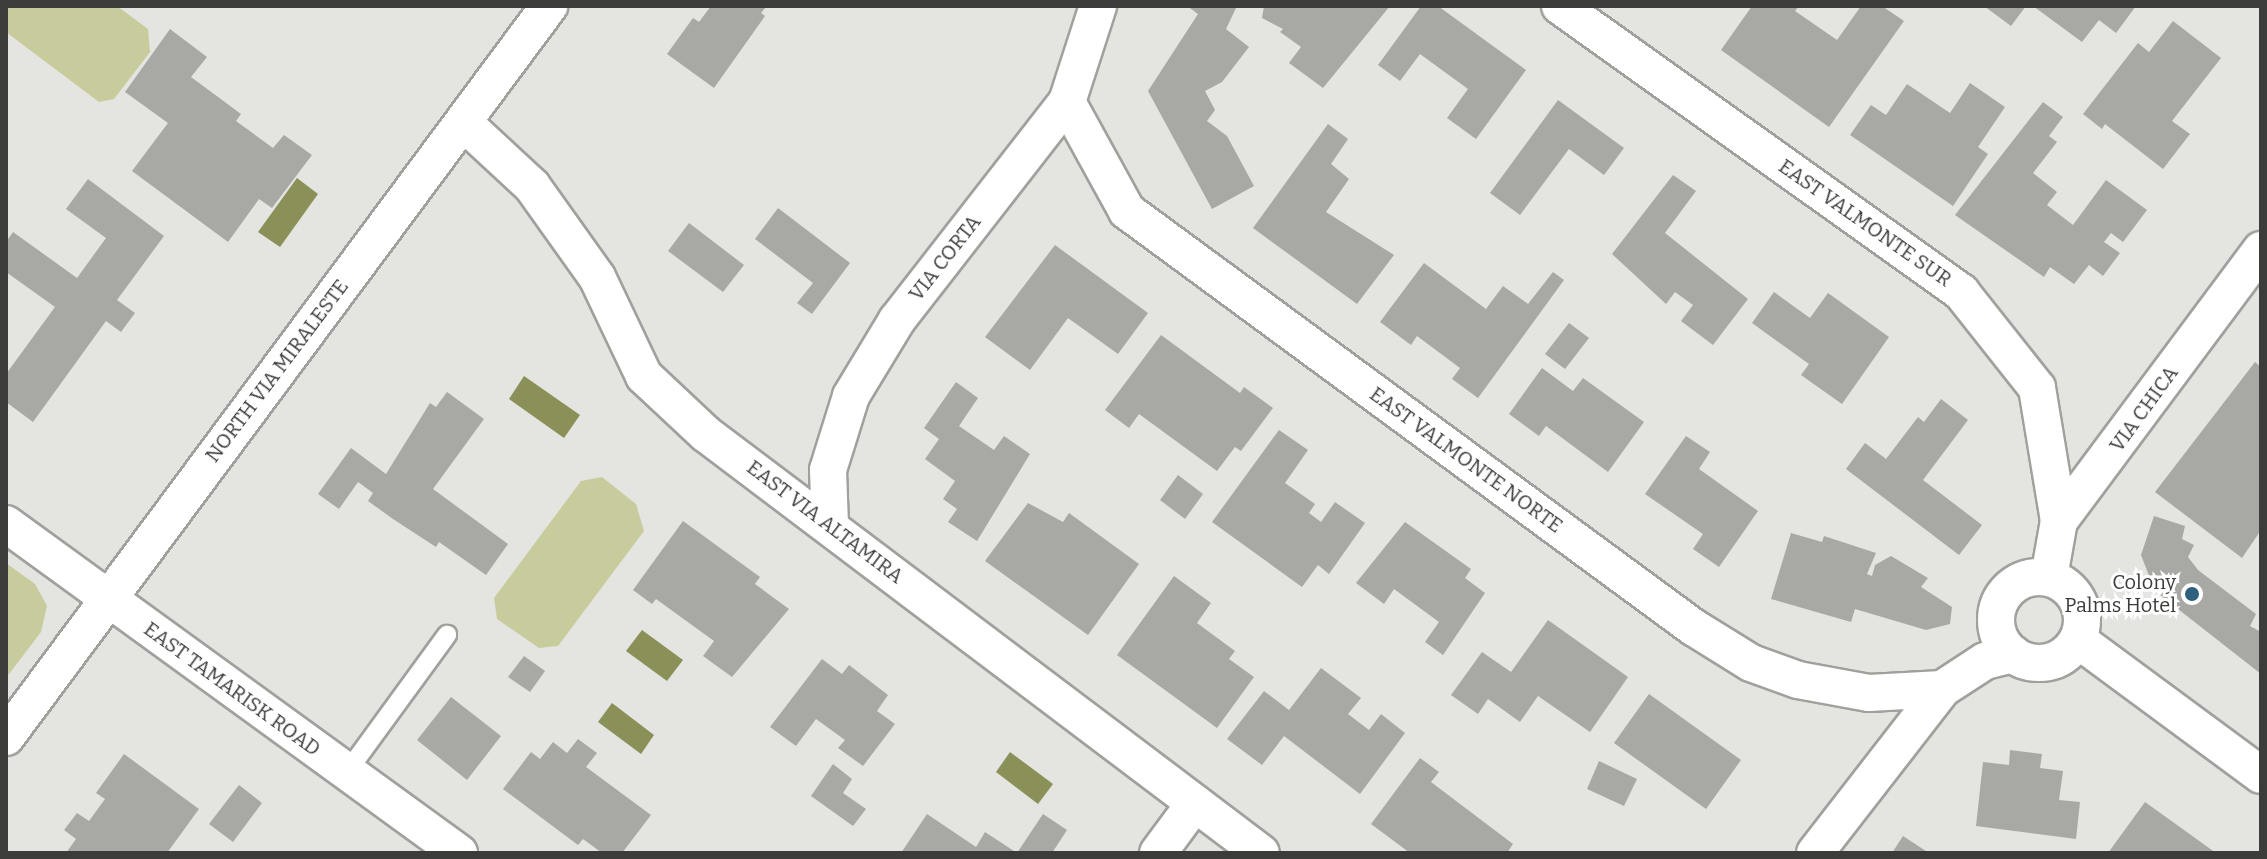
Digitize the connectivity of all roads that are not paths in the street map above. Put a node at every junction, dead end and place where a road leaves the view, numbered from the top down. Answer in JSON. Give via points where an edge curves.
{"nodes":[{"id":1,"x":549,"y":6,"type":"edge"},
{"id":2,"x":1098,"y":6,"type":"edge"},
{"id":3,"x":1560,"y":6,"type":"edge"},
{"id":4,"x":1067,"y":102,"type":"junction"},
{"id":5,"x":464,"y":123,"type":"junction"},
{"id":6,"x":2261,"y":250,"type":"edge"},
{"id":7,"x":2059,"y":521,"type":"junction"},
{"id":8,"x":6,"y":524,"type":"edge"},
{"id":9,"x":830,"y":525,"type":"junction"},
{"id":10,"x":2049,"y":577,"type":"junction"},
{"id":11,"x":105,"y":598,"type":"junction"},
{"id":12,"x":447,"y":635,"type":"dead end"},
{"id":13,"x":2078,"y":640,"type":"junction"},
{"id":14,"x":2013,"y":654,"type":"junction"},
{"id":15,"x":1942,"y":689,"type":"junction"},
{"id":16,"x":6,"y":737,"type":"edge"},
{"id":17,"x":347,"y":772,"type":"junction"},
{"id":18,"x":2261,"y":775,"type":"edge"},
{"id":19,"x":1195,"y":803,"type":"junction"},
{"id":20,"x":459,"y":853,"type":"edge"},
{"id":21,"x":1158,"y":853,"type":"edge"},
{"id":22,"x":1261,"y":853,"type":"edge"},
{"id":23,"x":1815,"y":853,"type":"edge"}],
"edges":[{"from":1,"to":5,"type":"street","name":"NORTH VIA MIRALESTE"},
{"from":2,"to":4,"type":"street","name":"VIA CORTA"},
{"from":3,"to":7,"type":"street","name":"EAST VALMONTE SUR","via":[[1961,292],[2037,388]]},
{"from":4,"to":9,"type":"street","name":"VIA CORTA","via":[[897,320],[851,396],[828,470]]},
{"from":4,"to":15,"type":"street","name":"EAST VALMONTE NORTE","via":[[1127,211],[1693,627],[1751,663],[1839,688],[1869,693]]},
{"from":5,"to":9,"type":"street","name":"EAST VIA ALTAMIRA","via":[[532,186],[597,277],[644,376],[706,434]]},
{"from":5,"to":11,"type":"street","name":"NORTH VIA MIRALESTE"},
{"from":6,"to":7,"type":"street","name":"VIA CHICA"},
{"from":7,"to":10,"type":"street","name":"VIA CHICA"},
{"from":8,"to":11,"type":"street","name":"EAST TAMARISK ROAD"},
{"from":9,"to":19,"type":"street","name":"EAST VIA ALTAMIRA"},
{"from":10,"to":13,"type":"street","via":[[2063,583],[2081,606]]},
{"from":10,"to":14,"type":"street","via":[[2020,580],[2000,601],[1997,630]]},
{"from":11,"to":16,"type":"street","name":"NORTH VIA MIRALESTE"},
{"from":11,"to":17,"type":"street","name":"EAST TAMARISK ROAD"},
{"from":12,"to":17,"type":"lane"},
{"from":13,"to":14,"type":"street","via":[[2053,662],[2025,661]]},
{"from":13,"to":18,"type":"street"},
{"from":14,"to":15,"type":"street","via":[[1985,661]]},
{"from":15,"to":23,"type":"street"},
{"from":17,"to":20,"type":"street","name":"EAST TAMARISK ROAD"},
{"from":19,"to":21,"type":"street"},
{"from":19,"to":22,"type":"street","name":"EAST VIA ALTAMIRA"}]}
